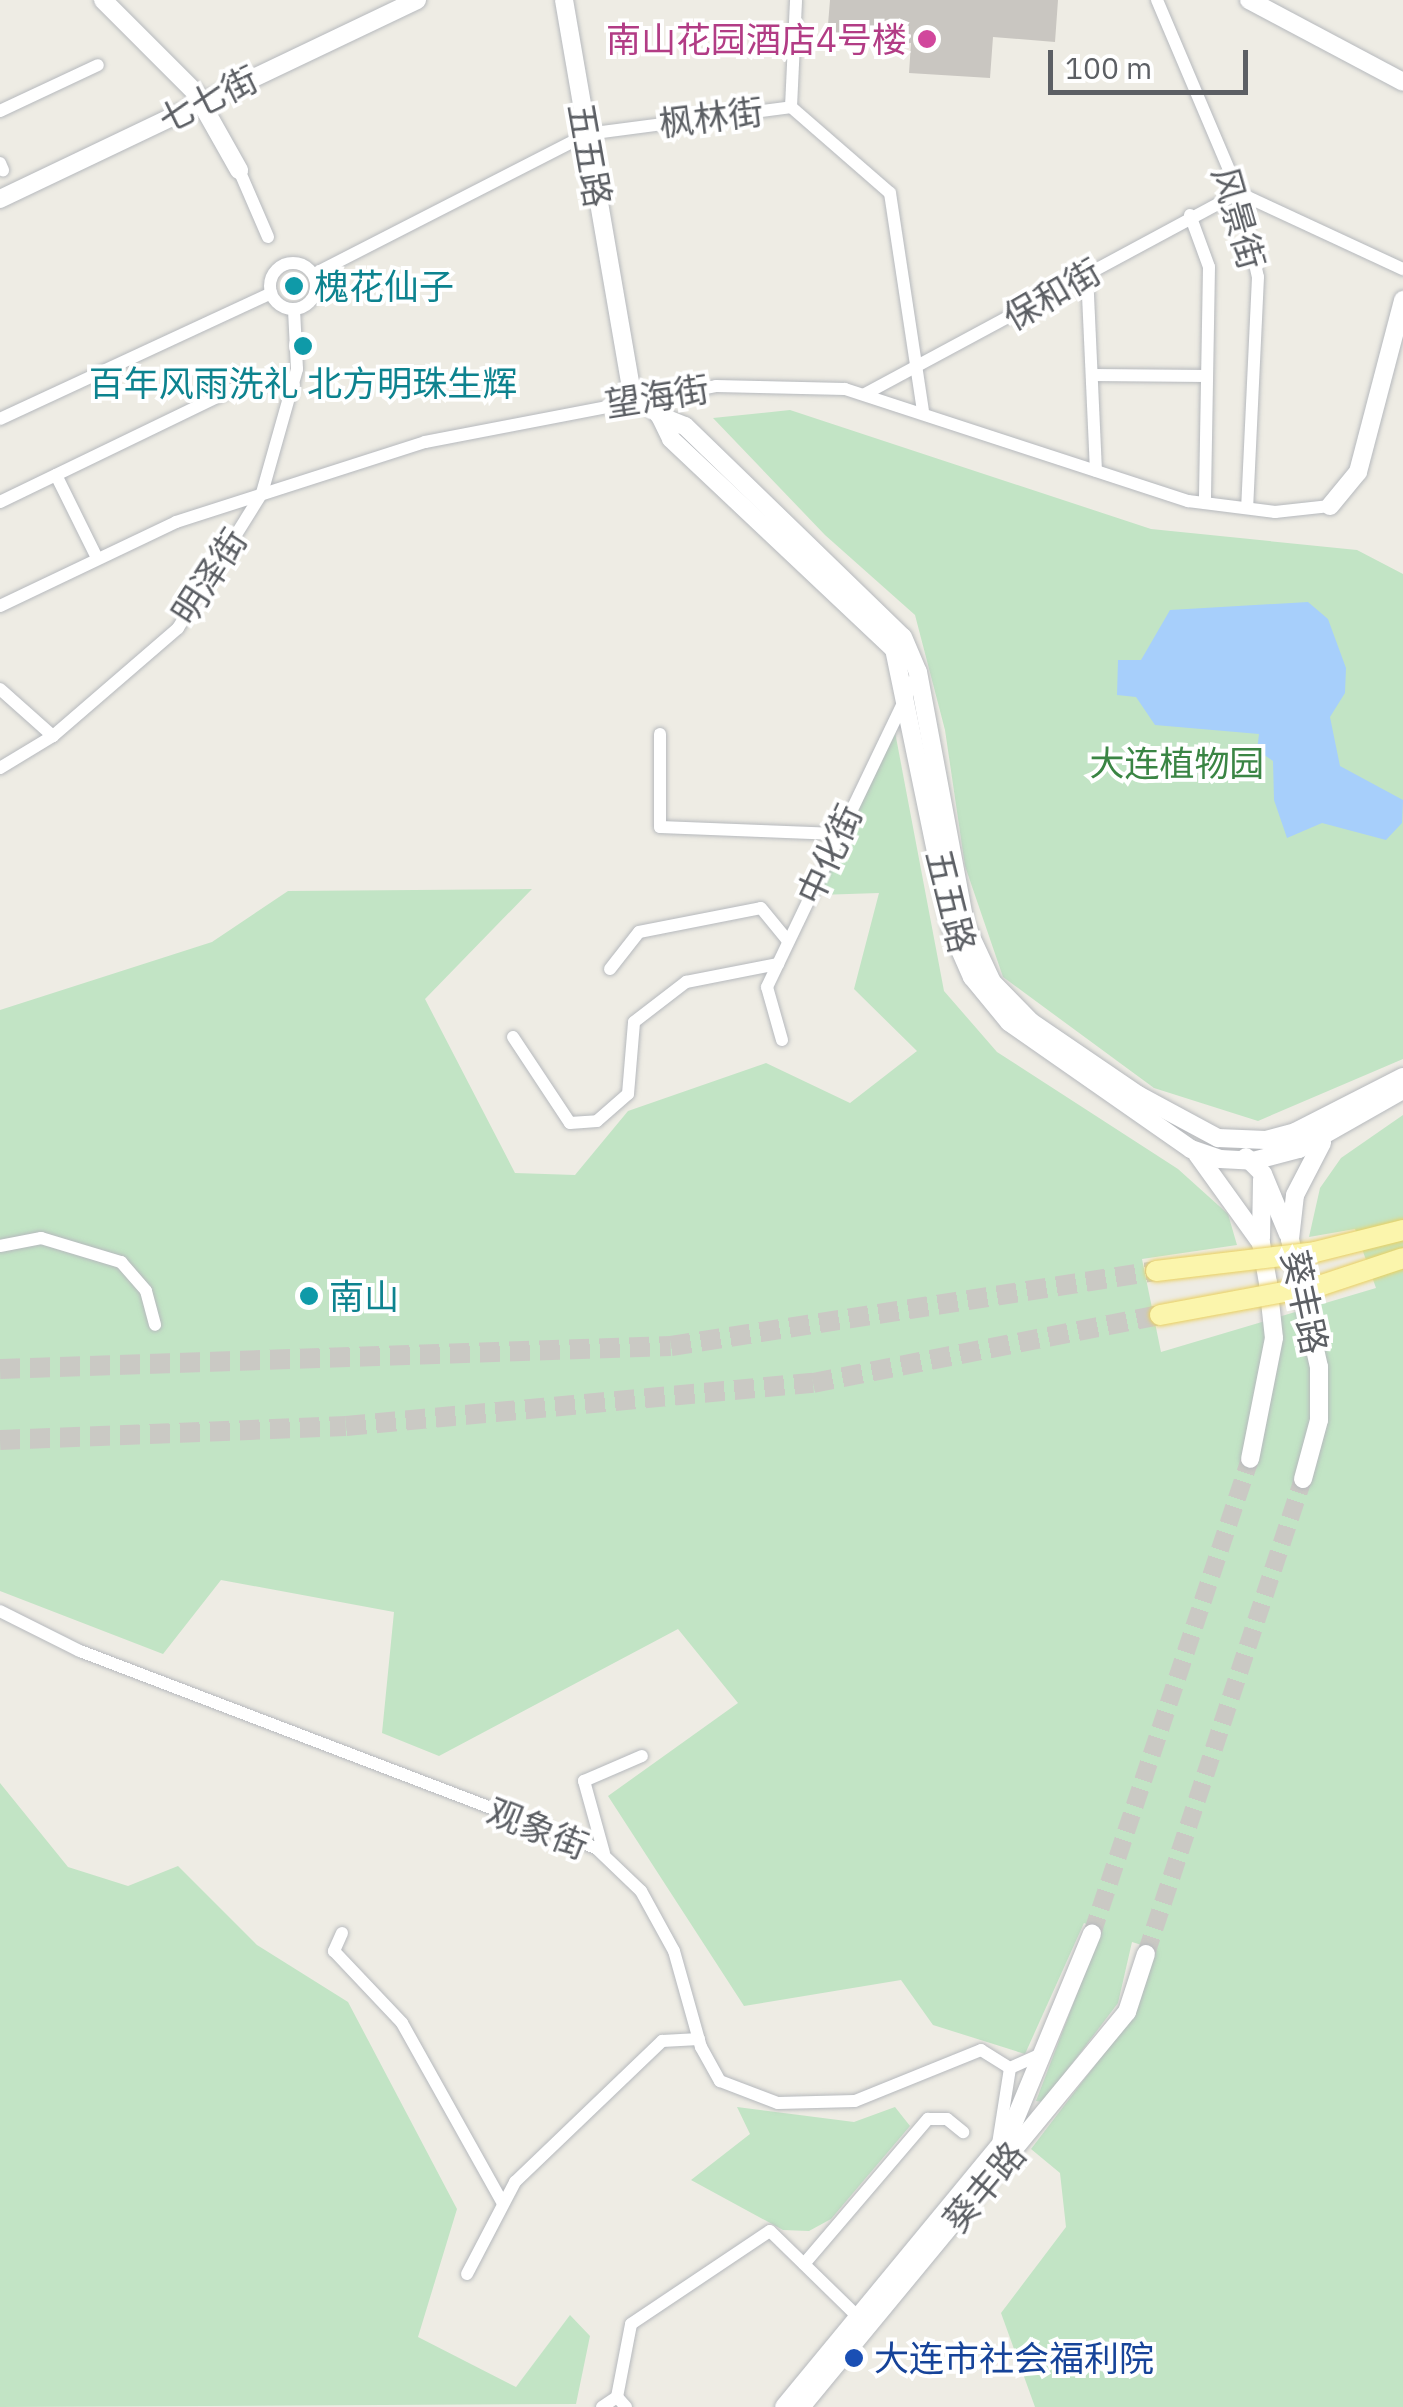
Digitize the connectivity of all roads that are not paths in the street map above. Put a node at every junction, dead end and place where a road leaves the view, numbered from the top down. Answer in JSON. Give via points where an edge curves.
{"nodes":[{"id":1,"x":102,"y":0,"type":"edge"},
{"id":2,"x":416,"y":0,"type":"edge"},
{"id":3,"x":564,"y":0,"type":"edge"},
{"id":4,"x":796,"y":0,"type":"edge"},
{"id":5,"x":1157,"y":0,"type":"edge"},
{"id":6,"x":1249,"y":0,"type":"edge"},
{"id":7,"x":98,"y":65,"type":"dead end"},
{"id":8,"x":1403,"y":82,"type":"edge"},
{"id":9,"x":200,"y":102,"type":"junction"},
{"id":10,"x":791,"y":107,"type":"junction"},
{"id":11,"x":0,"y":112,"type":"edge"},
{"id":12,"x":587,"y":134,"type":"junction"},
{"id":13,"x":239,"y":170,"type":"joint"},
{"id":14,"x":1239,"y":193,"type":"junction"},
{"id":15,"x":0,"y":200,"type":"edge"},
{"id":16,"x":1190,"y":215,"type":"junction"},
{"id":17,"x":268,"y":237,"type":"dead end"},
{"id":18,"x":1403,"y":269,"type":"edge"},
{"id":19,"x":314,"y":274,"type":"junction"},
{"id":20,"x":1087,"y":274,"type":"junction"},
{"id":21,"x":270,"y":293,"type":"junction"},
{"id":22,"x":1403,"y":300,"type":"edge"},
{"id":23,"x":294,"y":309,"type":"junction"},
{"id":24,"x":917,"y":372,"type":"junction"},
{"id":25,"x":1092,"y":375,"type":"junction"},
{"id":26,"x":1207,"y":376,"type":"junction"},
{"id":27,"x":294,"y":384,"type":"junction"},
{"id":28,"x":865,"y":394,"type":"junction"},
{"id":29,"x":636,"y":397,"type":"junction"},
{"id":30,"x":923,"y":410,"type":"junction"},
{"id":31,"x":660,"y":416,"type":"junction"},
{"id":32,"x":0,"y":419,"type":"edge"},
{"id":33,"x":1096,"y":470,"type":"junction"},
{"id":34,"x":56,"y":475,"type":"junction"},
{"id":35,"x":262,"y":493,"type":"junction"},
{"id":36,"x":0,"y":502,"type":"edge"},
{"id":37,"x":1205,"y":504,"type":"junction"},
{"id":38,"x":1330,"y":506,"type":"joint"},
{"id":39,"x":1247,"y":508,"type":"junction"},
{"id":40,"x":95,"y":554,"type":"junction"},
{"id":41,"x":0,"y":606,"type":"edge"},
{"id":42,"x":918,"y":672,"type":"junction"},
{"id":43,"x":0,"y":689,"type":"edge"},
{"id":44,"x":907,"y":694,"type":"junction"},
{"id":45,"x":660,"y":734,"type":"dead end"},
{"id":46,"x":52,"y":736,"type":"junction"},
{"id":47,"x":0,"y":768,"type":"edge"},
{"id":48,"x":836,"y":834,"type":"junction"},
{"id":49,"x":788,"y":941,"type":"junction"},
{"id":50,"x":778,"y":964,"type":"junction"},
{"id":51,"x":610,"y":968,"type":"dead end"},
{"id":52,"x":513,"y":1037,"type":"dead end"},
{"id":53,"x":782,"y":1040,"type":"dead end"},
{"id":54,"x":1403,"y":1077,"type":"edge"},
{"id":55,"x":1403,"y":1090,"type":"edge"},
{"id":56,"x":1295,"y":1132,"type":"junction"},
{"id":57,"x":1332,"y":1135,"type":"junction"},
{"id":58,"x":1218,"y":1138,"type":"junction"},
{"id":59,"x":1191,"y":1149,"type":"junction"},
{"id":60,"x":1276,"y":1156,"type":"junction"},
{"id":61,"x":1258,"y":1168,"type":"junction"},
{"id":62,"x":1280,"y":1214,"type":"junction"},
{"id":63,"x":1260,"y":1218,"type":"junction"},
{"id":64,"x":1403,"y":1230,"type":"edge"},
{"id":65,"x":1290,"y":1239,"type":"junction"},
{"id":66,"x":1261,"y":1243,"type":"junction"},
{"id":67,"x":0,"y":1246,"type":"edge"},
{"id":68,"x":1403,"y":1258,"type":"edge"},
{"id":69,"x":1156,"y":1270,"type":"tunnel mouth"},
{"id":70,"x":1160,"y":1314,"type":"tunnel mouth"},
{"id":71,"x":155,"y":1325,"type":"dead end"},
{"id":72,"x":1250,"y":1459,"type":"tunnel mouth"},
{"id":73,"x":1304,"y":1479,"type":"tunnel mouth"},
{"id":74,"x":0,"y":1612,"type":"edge"},
{"id":75,"x":642,"y":1756,"type":"dead end"},
{"id":76,"x":605,"y":1855,"type":"junction"},
{"id":77,"x":342,"y":1933,"type":"dead end"},
{"id":78,"x":1092,"y":1934,"type":"tunnel mouth"},
{"id":79,"x":1146,"y":1954,"type":"tunnel mouth"},
{"id":80,"x":699,"y":2039,"type":"junction"},
{"id":81,"x":1042,"y":2054,"type":"junction"},
{"id":82,"x":1010,"y":2068,"type":"junction"},
{"id":83,"x":963,"y":2132,"type":"dead end"},
{"id":84,"x":996,"y":2153,"type":"junction"},
{"id":85,"x":504,"y":2204,"type":"junction"},
{"id":86,"x":804,"y":2264,"type":"junction"},
{"id":87,"x":468,"y":2274,"type":"dead end"},
{"id":88,"x":858,"y":2318,"type":"junction"},
{"id":89,"x":621,"y":2402,"type":"edge"},
{"id":90,"x":602,"y":2407,"type":"edge"},
{"id":91,"x":784,"y":2407,"type":"edge"},
{"id":92,"x":801,"y":2407,"type":"edge"}],
"edges":[{"from":1,"to":9,"type":"main road"},
{"from":2,"to":9,"type":"main road","name":"七七街"},
{"from":3,"to":12,"type":"main road","name":"五五路"},
{"from":4,"to":10,"type":"street"},
{"from":5,"to":14,"type":"street","name":"风景街"},
{"from":6,"to":8,"type":"main road"},
{"from":7,"to":11,"type":"street"},
{"from":9,"to":13,"type":"main road"},
{"from":9,"to":15,"type":"main road","name":"七七街"},
{"from":10,"to":12,"type":"street","name":"枫林街"},
{"from":10,"to":24,"type":"street","name":"枫林街","via":[[890,193]]},
{"from":12,"to":19,"type":"street","name":"枫林街"},
{"from":12,"to":29,"type":"main road","name":"五五路","via":[[620,349]]},
{"from":13,"to":17,"type":"street"},
{"from":14,"to":16,"type":"street","name":"保和街"},
{"from":14,"to":18,"type":"street"},
{"from":14,"to":39,"type":"street","name":"风景街","via":[[1258,277]]},
{"from":16,"to":20,"type":"street","name":"保和街"},
{"from":16,"to":26,"type":"street","via":[[1209,267]]},
{"from":19,"to":21,"type":"street","via":[[305,265],[278,260]]},
{"from":19,"to":23,"type":"street","via":[[314,297]]},
{"from":20,"to":24,"type":"street","name":"保和街"},
{"from":20,"to":25,"type":"street"},
{"from":21,"to":23,"type":"street"},
{"from":21,"to":32,"type":"street"},
{"from":22,"to":38,"type":"main road","via":[[1358,472]]},
{"from":23,"to":27,"type":"street","name":"明泽街"},
{"from":24,"to":28,"type":"street","name":"保和街"},
{"from":24,"to":30,"type":"street","name":"枫林街"},
{"from":25,"to":26,"type":"street"},
{"from":25,"to":33,"type":"street"},
{"from":26,"to":37,"type":"street"},
{"from":27,"to":34,"type":"street","via":[[246,383]]},
{"from":27,"to":35,"type":"street","name":"明泽街"},
{"from":28,"to":29,"type":"street","name":"望海街","via":[[779,382]]},
{"from":28,"to":30,"type":"street","name":"望海街"},
{"from":29,"to":31,"type":"main road","name":"五五路"},
{"from":29,"to":35,"type":"street","name":"望海街","via":[[425,442]]},
{"from":30,"to":33,"type":"street","name":"望海街"},
{"from":31,"to":42,"type":"main road","name":"五五路","via":[[684,426],[882,612]]},
{"from":31,"to":44,"type":"main road","name":"五五路","via":[[684,451],[883,632]]},
{"from":33,"to":37,"type":"street","name":"望海街"},
{"from":34,"to":36,"type":"street"},
{"from":34,"to":40,"type":"street"},
{"from":35,"to":40,"type":"street","name":"望海街"},
{"from":35,"to":46,"type":"street","name":"明泽街","via":[[178,628]]},
{"from":37,"to":39,"type":"street","name":"望海街"},
{"from":38,"to":39,"type":"street","name":"望海街"},
{"from":40,"to":41,"type":"street","name":"望海街"},
{"from":42,"to":44,"type":"street","name":"中化街"},
{"from":42,"to":58,"type":"main road","name":"五五路","via":[[965,924],[992,982],[1032,1022],[1123,1085]]},
{"from":43,"to":46,"type":"street"},
{"from":44,"to":48,"type":"street","name":"中化街"},
{"from":44,"to":59,"type":"main road","name":"五五路","via":[[951,924],[972,976],[1009,1022]]},
{"from":45,"to":48,"type":"street","via":[[660,827]]},
{"from":46,"to":47,"type":"street","name":"明泽街"},
{"from":48,"to":49,"type":"street","name":"中化街"},
{"from":49,"to":50,"type":"street","name":"中化街"},
{"from":49,"to":51,"type":"street","via":[[761,908],[639,932]]},
{"from":50,"to":52,"type":"street","via":[[686,982],[634,1022],[628,1094],[597,1121],[570,1123]]},
{"from":50,"to":53,"type":"street","name":"中化街","via":[[768,987]]},
{"from":54,"to":56,"type":"main road","name":"五五路"},
{"from":55,"to":57,"type":"main road"},
{"from":56,"to":58,"type":"main road","name":"五五路","via":[[1266,1140]]},
{"from":56,"to":60,"type":"main road"},
{"from":57,"to":60,"type":"main road"},
{"from":57,"to":65,"type":"main road","name":"葵丰路","via":[[1311,1155]]},
{"from":58,"to":61,"type":"main road"},
{"from":59,"to":61,"type":"main road","name":"五五路"},
{"from":59,"to":66,"type":"main road","name":"葵丰路","via":[[1232,1194]]},
{"from":60,"to":61,"type":"main road"},
{"from":61,"to":62,"type":"main road"},
{"from":61,"to":63,"type":"main road"},
{"from":62,"to":63,"type":"main road"},
{"from":62,"to":65,"type":"main road"},
{"from":63,"to":66,"type":"main road"},
{"from":64,"to":69,"type":"main road","bridge":true,"via":[[1315,1252]]},
{"from":65,"to":73,"type":"main road","name":"葵丰路","via":[[1319,1367],[1320,1420]]},
{"from":66,"to":72,"type":"main road","name":"葵丰路","via":[[1274,1338]]},
{"from":67,"to":71,"type":"street","via":[[40,1238],[121,1262],[146,1291]]},
{"from":68,"to":70,"type":"main road","bridge":true,"via":[[1322,1285]]},
{"from":74,"to":76,"type":"street","name":"观象街","via":[[80,1651]]},
{"from":75,"to":76,"type":"street","via":[[584,1781]]},
{"from":76,"to":80,"type":"street","name":"观象街","via":[[641,1891],[674,1951]]},
{"from":77,"to":85,"type":"street","via":[[334,1951],[402,2023]]},
{"from":78,"to":81,"type":"main road","name":"葵丰路"},
{"from":79,"to":92,"type":"main road","name":"葵丰路","via":[[1128,2012]]},
{"from":80,"to":82,"type":"street","name":"观象街","via":[[720,2081],[778,2102],[856,2101],[981,2050]]},
{"from":80,"to":85,"type":"street","via":[[662,2042],[515,2182]]},
{"from":81,"to":82,"type":"street"},
{"from":81,"to":84,"type":"main road","name":"葵丰路"},
{"from":82,"to":84,"type":"street"},
{"from":83,"to":86,"type":"street","via":[[948,2119],[928,2119]]},
{"from":84,"to":88,"type":"main road","name":"葵丰路"},
{"from":85,"to":87,"type":"street"},
{"from":86,"to":88,"type":"street"},
{"from":86,"to":89,"type":"street","via":[[770,2231],[631,2324]]},
{"from":88,"to":91,"type":"main road","name":"葵丰路"},
{"from":89,"to":90,"type":"street"}]}
